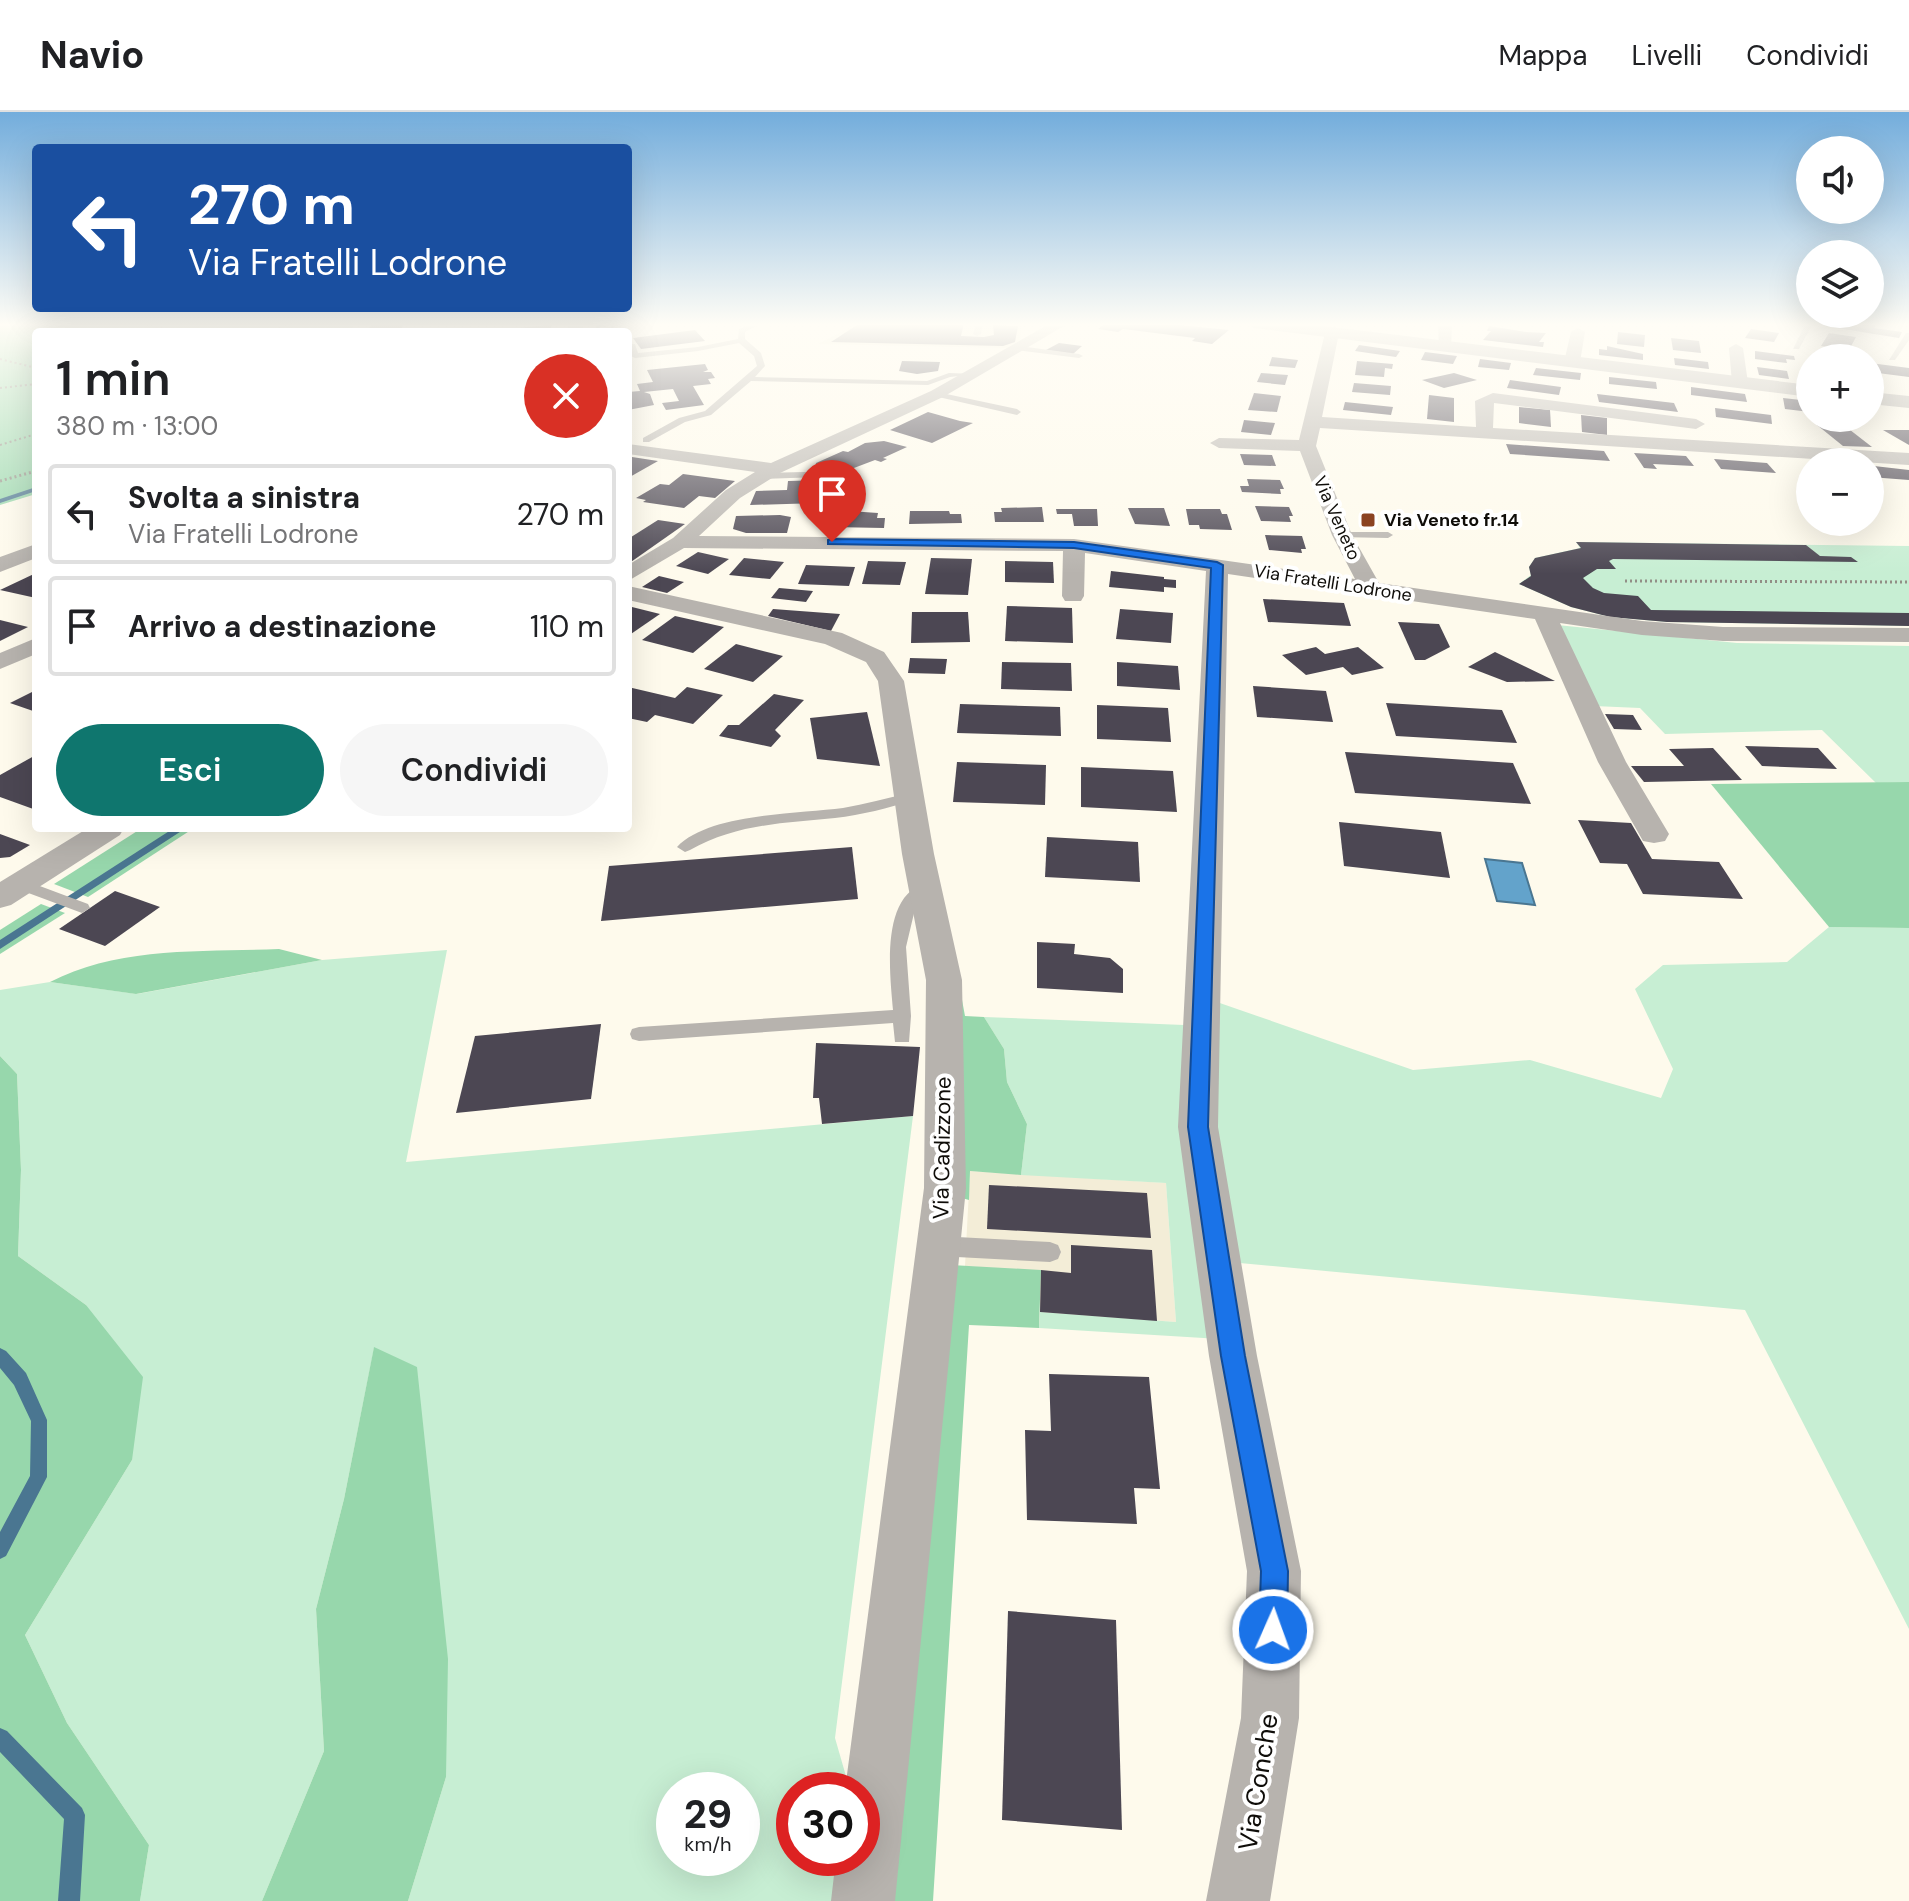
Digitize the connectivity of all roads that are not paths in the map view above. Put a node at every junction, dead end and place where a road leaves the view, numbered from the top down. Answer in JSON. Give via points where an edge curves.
{"nodes":[{"id":1,"x":716,"y":406,"type":"edge"},
{"id":2,"x":910,"y":406,"type":"edge"},
{"id":3,"x":992,"y":406,"type":"edge"},
{"id":4,"x":1315,"y":406,"type":"edge"},
{"id":5,"x":1483,"y":406,"type":"edge"},
{"id":6,"x":1560,"y":406,"type":"edge"},
{"id":7,"x":1017,"y":412,"type":"dead end"},
{"id":8,"x":1644,"y":417,"type":"junction"},
{"id":9,"x":1312,"y":422,"type":"junction"},
{"id":10,"x":1717,"y":427,"type":"dead end"},
{"id":11,"x":1746,"y":431,"type":"dead end"},
{"id":12,"x":1485,"y":432,"type":"junction"},
{"id":13,"x":1219,"y":443,"type":"dead end"},
{"id":14,"x":1653,"y":443,"type":"junction"},
{"id":15,"x":632,"y":444,"type":"edge"},
{"id":16,"x":1307,"y":446,"type":"junction"},
{"id":17,"x":1804,"y":448,"type":"edge"},
{"id":18,"x":632,"y":449,"type":"edge"},
{"id":19,"x":1796,"y":452,"type":"edge"},
{"id":20,"x":1884,"y":458,"type":"edge"},
{"id":21,"x":1909,"y":459,"type":"edge"},
{"id":22,"x":768,"y":472,"type":"junction"},
{"id":23,"x":845,"y":474,"type":"dead end"},
{"id":24,"x":1342,"y":535,"type":"junction"},
{"id":25,"x":1388,"y":535,"type":"dead end"},
{"id":26,"x":680,"y":542,"type":"junction"},
{"id":27,"x":1074,"y":545,"type":"junction"},
{"id":28,"x":32,"y":552,"type":"edge"},
{"id":29,"x":0,"y":565,"type":"edge"},
{"id":30,"x":1217,"y":565,"type":"junction"},
{"id":31,"x":632,"y":572,"type":"edge"},
{"id":32,"x":1371,"y":589,"type":"junction"},
{"id":33,"x":632,"y":594,"type":"edge"},
{"id":34,"x":1073,"y":596,"type":"dead end"},
{"id":35,"x":1545,"y":616,"type":"junction"},
{"id":36,"x":1909,"y":635,"type":"edge"},
{"id":37,"x":32,"y":647,"type":"edge"},
{"id":38,"x":0,"y":662,"type":"edge"},
{"id":39,"x":909,"y":797,"type":"junction"},
{"id":40,"x":103,"y":832,"type":"edge"},
{"id":41,"x":1654,"y":834,"type":"dead end"},
{"id":42,"x":685,"y":847,"type":"dead end"},
{"id":43,"x":925,"y":888,"type":"junction"},
{"id":44,"x":10,"y":891,"type":"edge"},
{"id":45,"x":79,"y":907,"type":"dead end"},
{"id":46,"x":902,"y":1016,"type":"junction"},
{"id":47,"x":639,"y":1034,"type":"dead end"},
{"id":48,"x":902,"y":1037,"type":"dead end"},
{"id":49,"x":938,"y":1246,"type":"junction"},
{"id":50,"x":1050,"y":1252,"type":"dead end"},
{"id":51,"x":863,"y":1901,"type":"edge"},
{"id":52,"x":1238,"y":1901,"type":"edge"}],
"edges":[{"from":1,"to":15,"type":"lane"},
{"from":2,"to":22,"type":"street"},
{"from":3,"to":7,"type":"lane"},
{"from":4,"to":9,"type":"street"},
{"from":5,"to":12,"type":"street"},
{"from":6,"to":8,"type":"street"},
{"from":8,"to":10,"type":"street"},
{"from":8,"to":14,"type":"street"},
{"from":9,"to":12,"type":"street"},
{"from":9,"to":16,"type":"street"},
{"from":11,"to":17,"type":"street","via":[[1794,434]]},
{"from":12,"to":14,"type":"street"},
{"from":13,"to":16,"type":"street"},
{"from":14,"to":19,"type":"street"},
{"from":16,"to":24,"type":"street","name":"Via Veneto"},
{"from":18,"to":22,"type":"street"},
{"from":20,"to":21,"type":"street"},
{"from":22,"to":23,"type":"lane"},
{"from":22,"to":26,"type":"street","via":[[733,494]]},
{"from":24,"to":25,"type":"lane"},
{"from":24,"to":32,"type":"street","name":"Via Veneto"},
{"from":26,"to":27,"type":"street","name":"Via Fratelli Lodrone"},
{"from":26,"to":31,"type":"street"},
{"from":27,"to":30,"type":"street","name":"Via Fratelli Lodrone"},
{"from":27,"to":34,"type":"street"},
{"from":28,"to":29,"type":"street"},
{"from":30,"to":32,"type":"street","name":"Via Fratelli Lodrone"},
{"from":30,"to":52,"type":"street","name":"Via Conche","via":[[1198,1127],[1233,1356],[1274,1571],[1270,1718]]},
{"from":32,"to":35,"type":"street","name":"Via Fratelli Lodrone"},
{"from":33,"to":39,"type":"street","name":"Via Cadizzone","via":[[856,646],[875,657],[891,681],[888,697]]},
{"from":35,"to":36,"type":"street","name":"Via Fratelli Lodrone","via":[[1723,634]]},
{"from":35,"to":41,"type":"street","via":[[1612,762]]},
{"from":37,"to":38,"type":"street"},
{"from":39,"to":42,"type":"lane","via":[[862,809],[738,823]]},
{"from":39,"to":43,"type":"street","name":"Via Cadizzone"},
{"from":40,"to":44,"type":"street"},
{"from":43,"to":46,"type":"lane","via":[[907,907],[897,947]]},
{"from":43,"to":49,"type":"street","name":"Via Cadizzone","via":[[944,980],[945,1188]]},
{"from":44,"to":45,"type":"lane"},
{"from":46,"to":47,"type":"lane"},
{"from":46,"to":48,"type":"lane"},
{"from":49,"to":50,"type":"lane"},
{"from":49,"to":51,"type":"street","name":"Via Cadizzone"}]}
